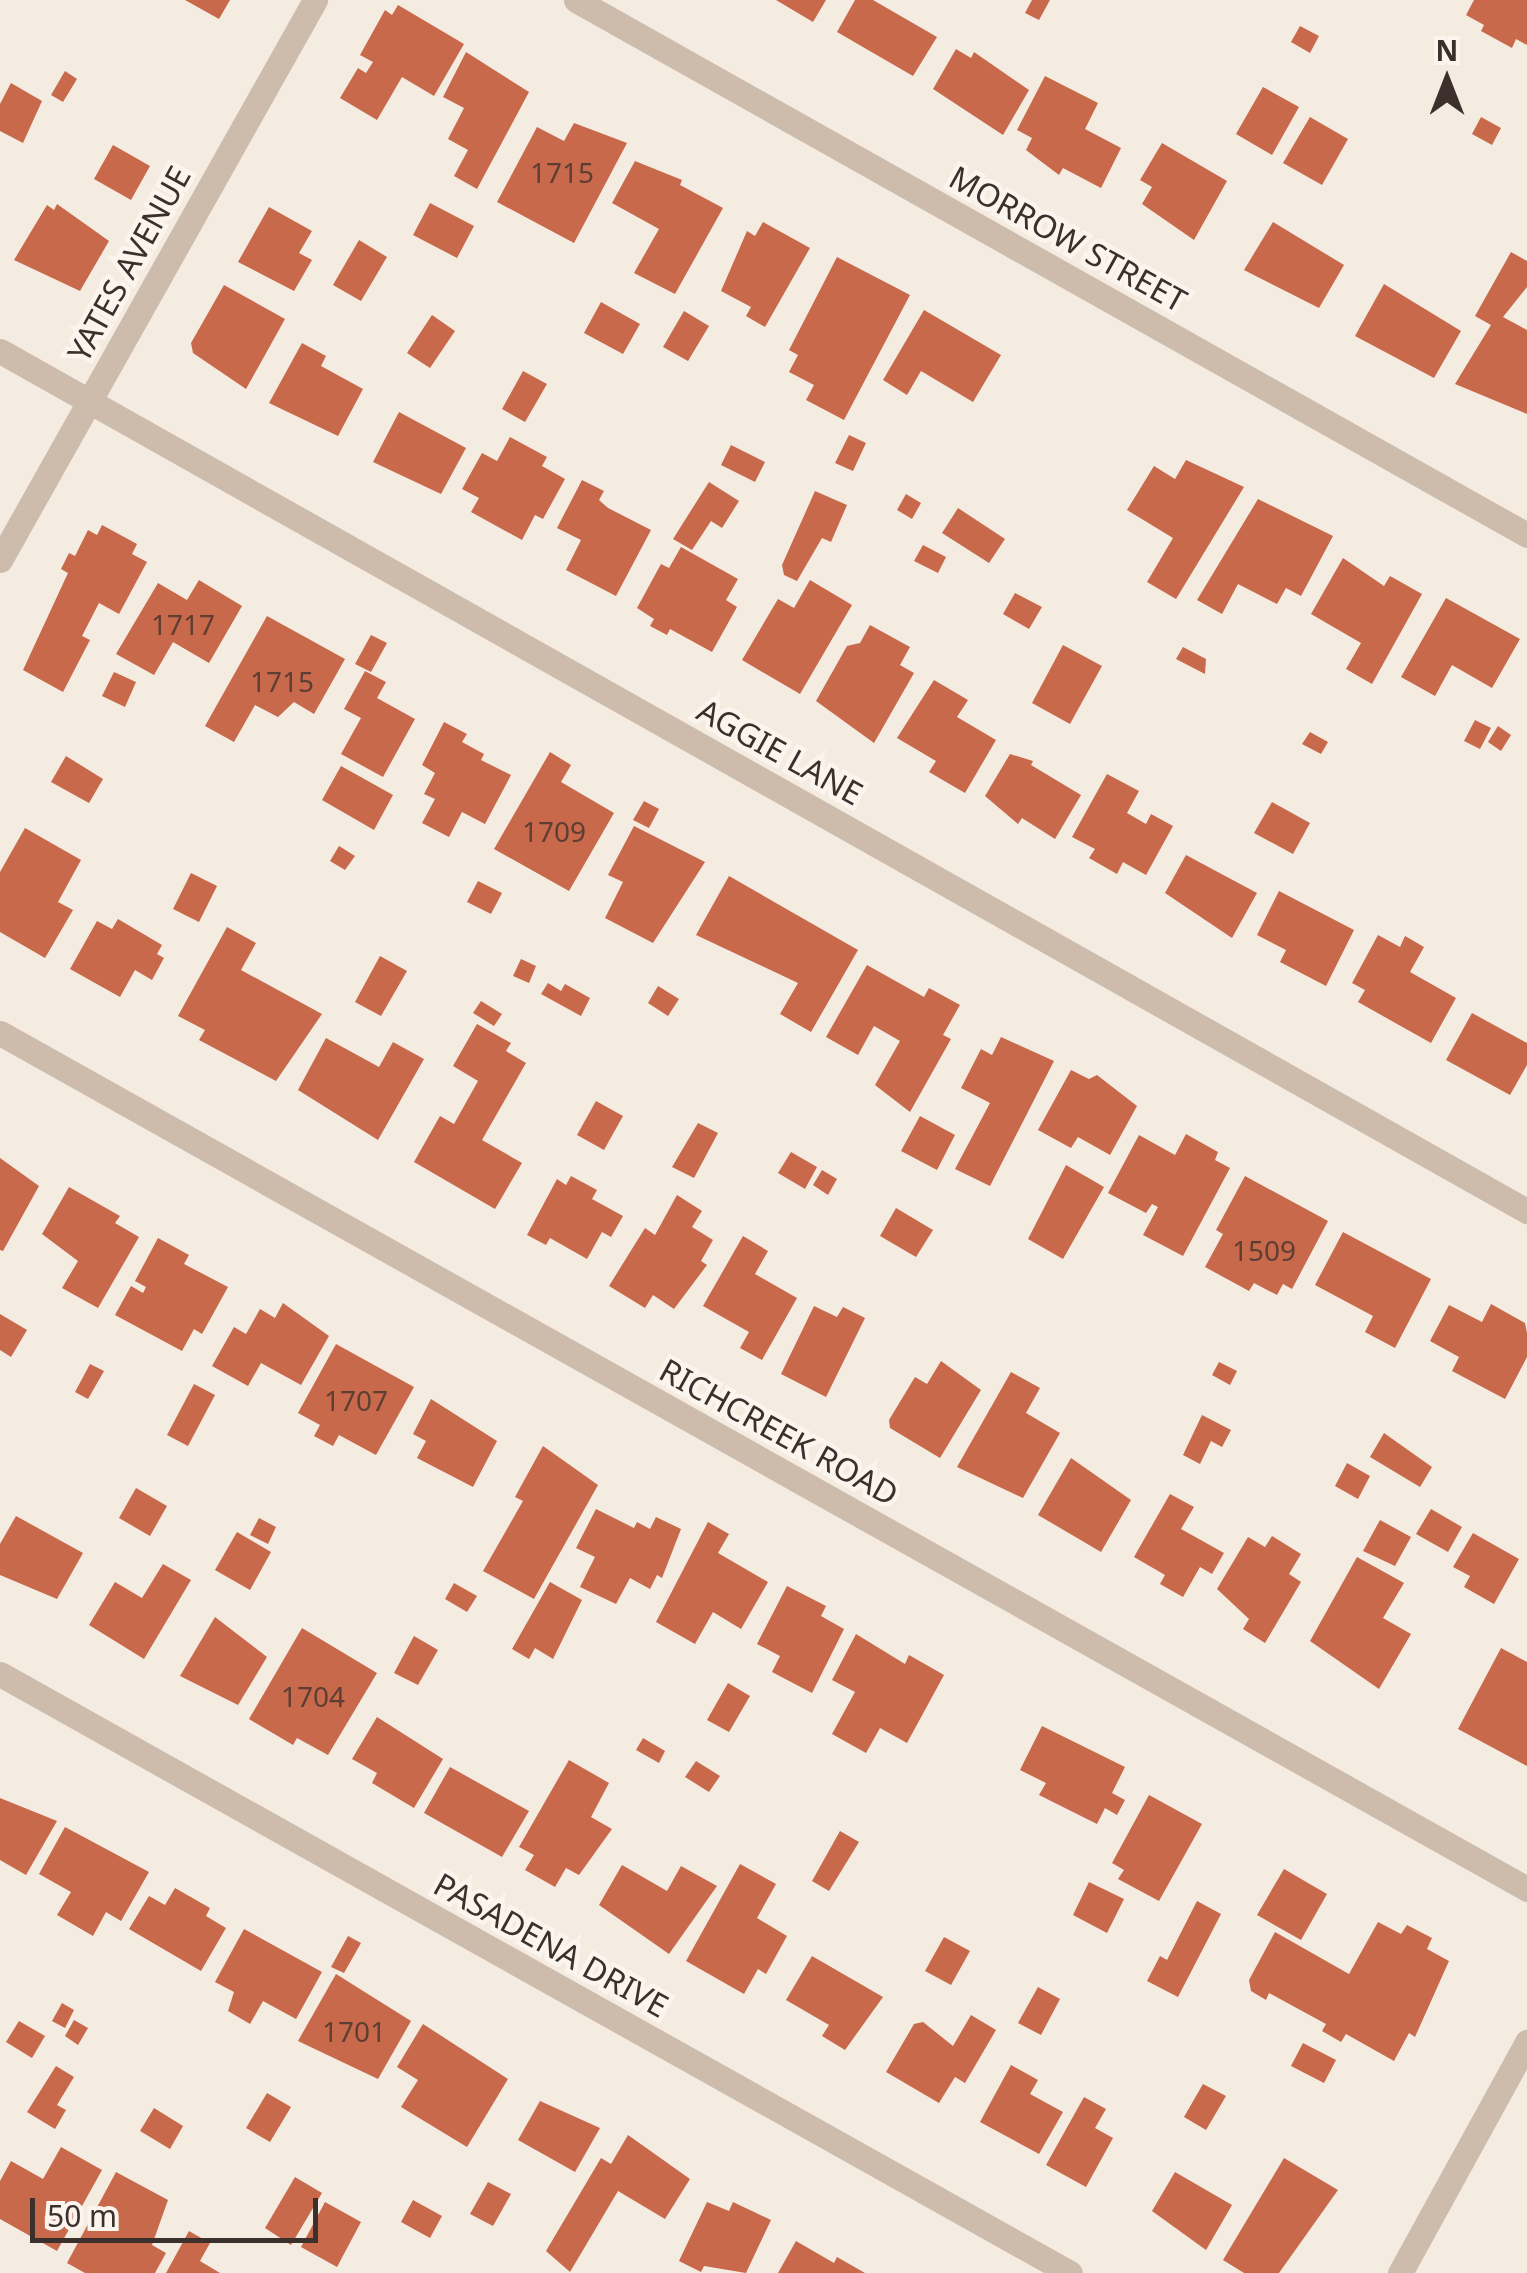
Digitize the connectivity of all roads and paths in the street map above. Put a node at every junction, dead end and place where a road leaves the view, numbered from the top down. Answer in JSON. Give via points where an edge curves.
{"nodes":[{"id":1,"x":315,"y":0,"type":"edge"},
{"id":2,"x":576,"y":0,"type":"edge"},
{"id":3,"x":0,"y":351,"type":"edge"},
{"id":4,"x":90,"y":400,"type":"junction"},
{"id":5,"x":1527,"y":535,"type":"edge"},
{"id":6,"x":0,"y":560,"type":"edge"},
{"id":7,"x":0,"y":1033,"type":"edge"},
{"id":8,"x":1527,"y":1211,"type":"edge"},
{"id":9,"x":0,"y":1674,"type":"edge"},
{"id":10,"x":1527,"y":1889,"type":"edge"},
{"id":11,"x":1527,"y":2042,"type":"edge"},
{"id":12,"x":1070,"y":2273,"type":"edge"},
{"id":13,"x":1400,"y":2273,"type":"edge"}],
"edges":[{"from":1,"to":4,"type":"street","name":"YATES AVENUE"},
{"from":2,"to":5,"type":"street","name":"MORROW STREET"},
{"from":3,"to":4,"type":"street","name":"AGGIE LANE"},
{"from":4,"to":6,"type":"street","name":"YATES AVENUE"},
{"from":4,"to":8,"type":"street","name":"AGGIE LANE"},
{"from":7,"to":10,"type":"street","name":"RICHCREEK ROAD"},
{"from":9,"to":12,"type":"street","name":"PASADENA DRIVE"},
{"from":11,"to":13,"type":"street"}]}
